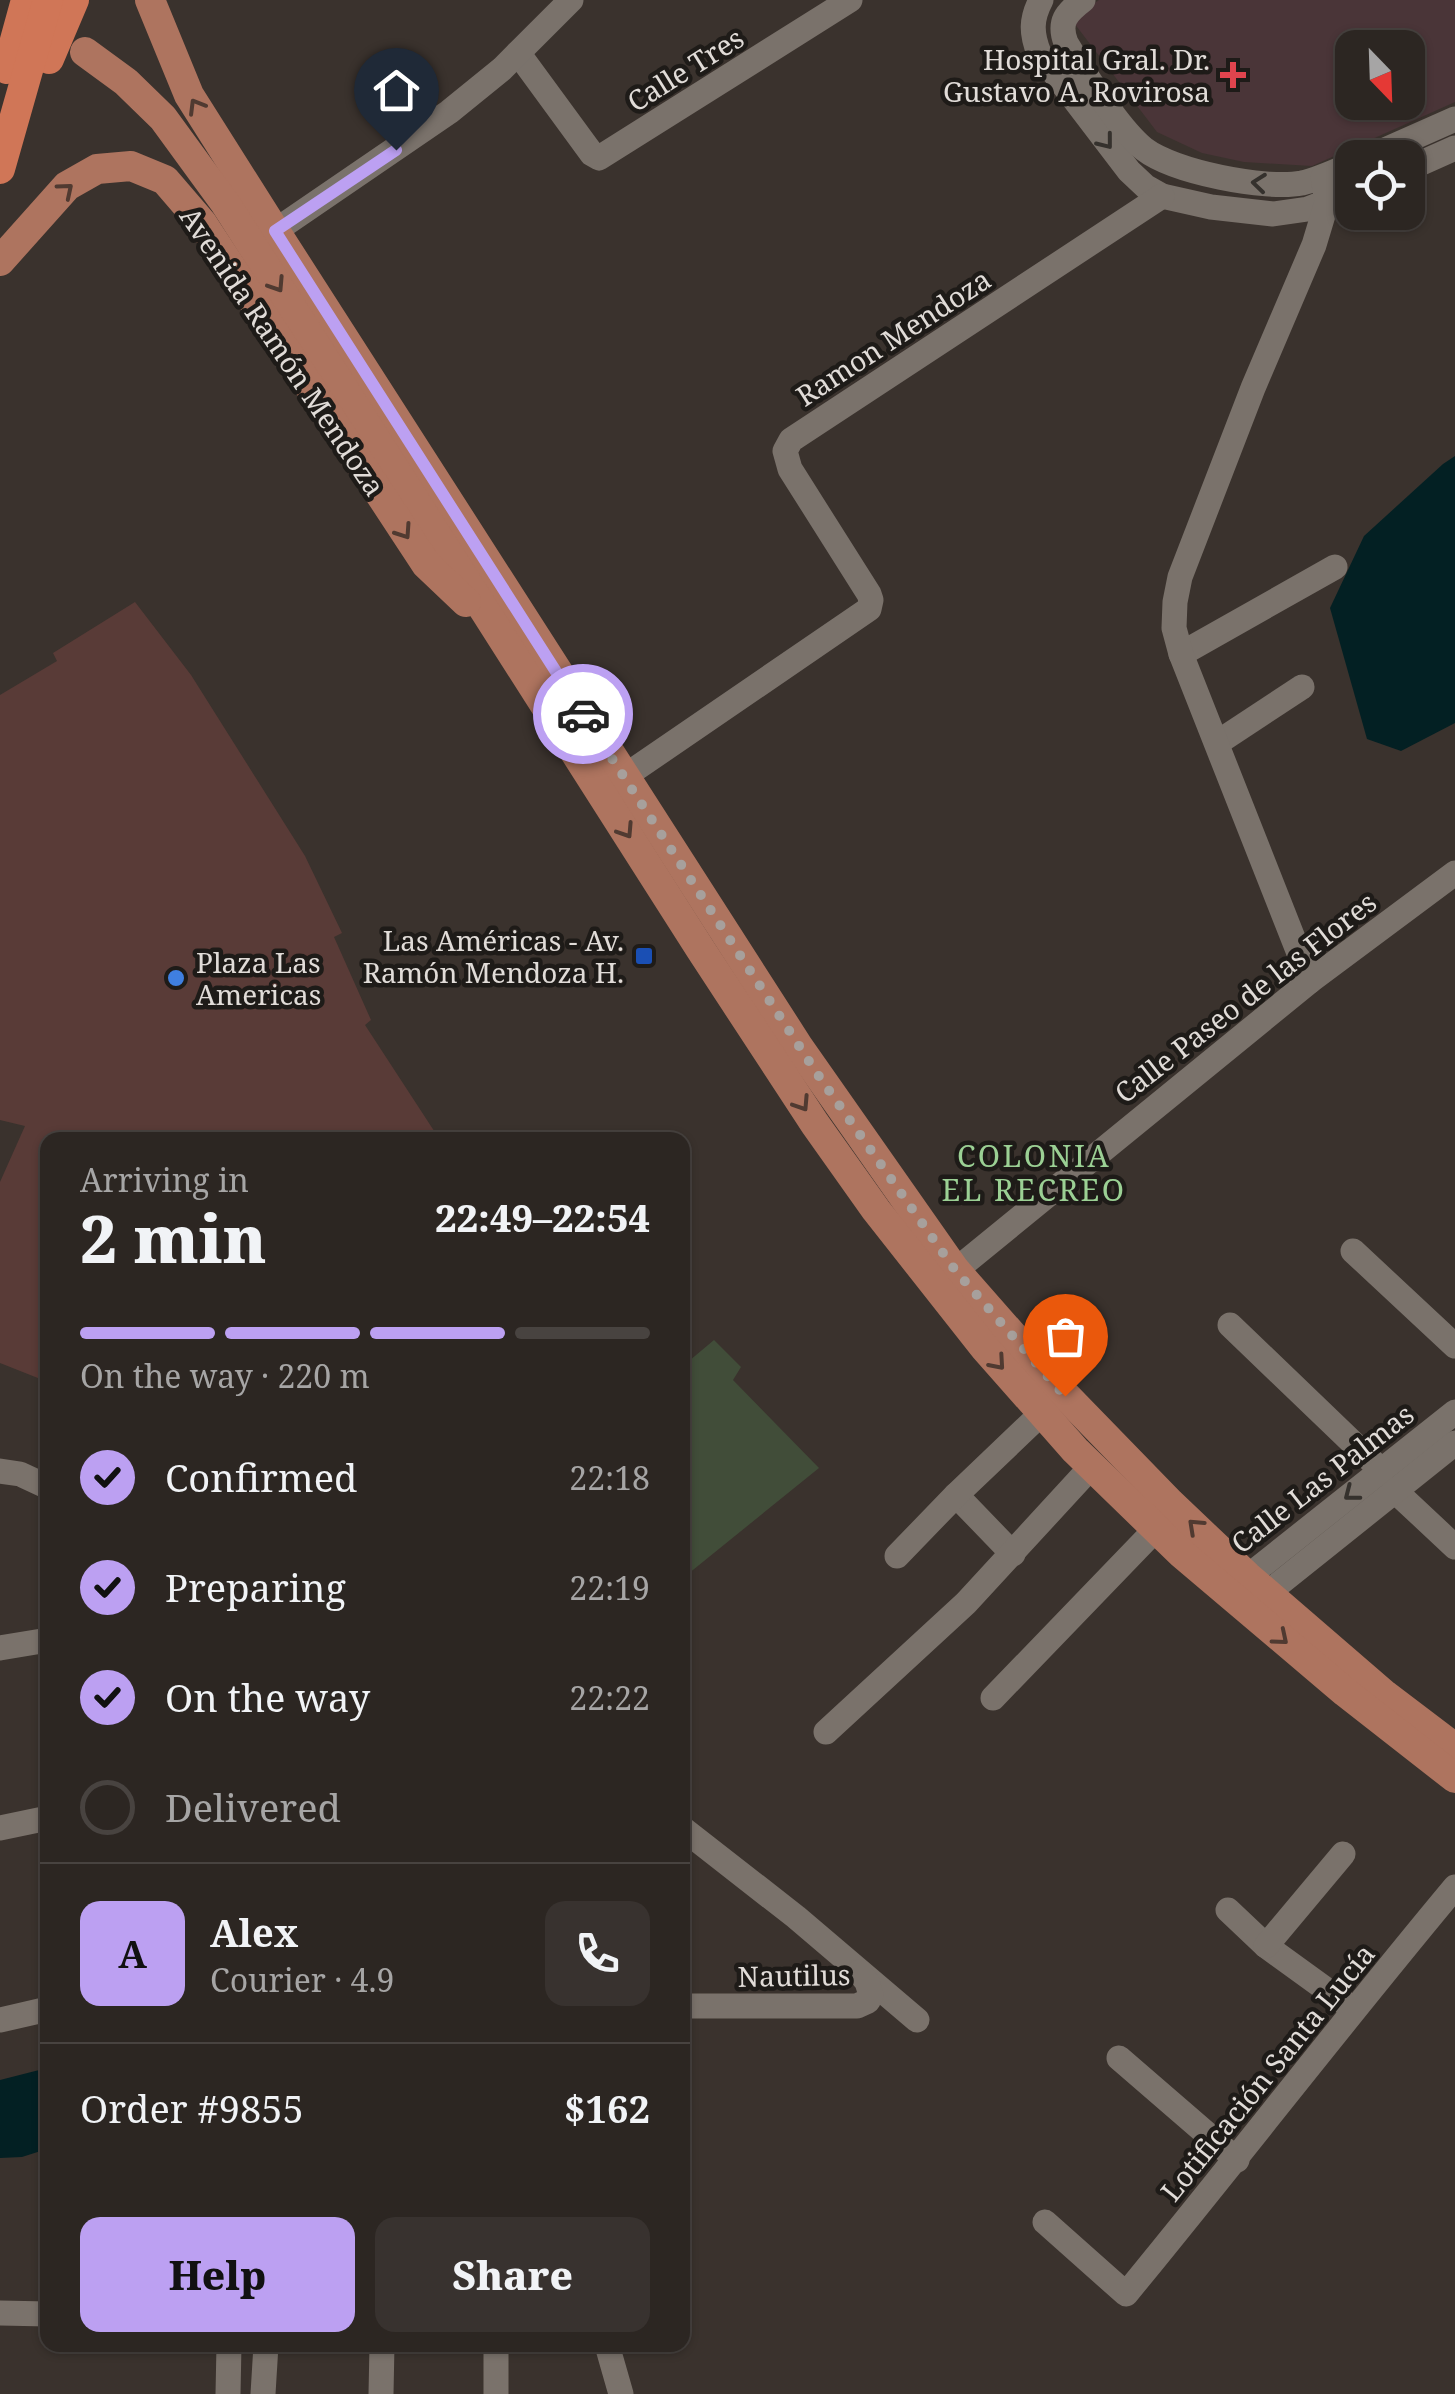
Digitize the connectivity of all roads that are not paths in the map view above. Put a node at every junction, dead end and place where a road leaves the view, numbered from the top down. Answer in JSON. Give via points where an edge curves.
{"nodes":[{"id":1,"x":26,"y":0,"type":"edge"},
{"id":2,"x":48,"y":0,"type":"edge"},
{"id":3,"x":74,"y":0,"type":"edge"},
{"id":4,"x":150,"y":0,"type":"edge"},
{"id":5,"x":571,"y":0,"type":"edge"},
{"id":6,"x":850,"y":0,"type":"edge"},
{"id":7,"x":1042,"y":0,"type":"edge"},
{"id":8,"x":1083,"y":0,"type":"edge"},
{"id":9,"x":86,"y":52,"type":"dead end"},
{"id":10,"x":518,"y":54,"type":"junction"},
{"id":11,"x":0,"y":92,"type":"edge"},
{"id":12,"x":1455,"y":119,"type":"edge"},
{"id":13,"x":1408,"y":140,"type":"edge"},
{"id":14,"x":1455,"y":148,"type":"edge"},
{"id":15,"x":3,"y":158,"type":"edge"},
{"id":16,"x":1425,"y":161,"type":"edge"},
{"id":17,"x":1335,"y":180,"type":"edge"},
{"id":18,"x":1325,"y":189,"type":"junction"},
{"id":19,"x":1335,"y":190,"type":"edge"},
{"id":20,"x":1162,"y":196,"type":"junction"},
{"id":21,"x":275,"y":231,"type":"junction"},
{"id":22,"x":0,"y":261,"type":"edge"},
{"id":23,"x":1335,"y":567,"type":"dead end"},
{"id":24,"x":498,"y":632,"type":"junction"},
{"id":25,"x":1181,"y":654,"type":"junction"},
{"id":26,"x":1302,"y":687,"type":"dead end"},
{"id":27,"x":1217,"y":743,"type":"junction"},
{"id":28,"x":612,"y":785,"type":"junction"},
{"id":29,"x":1455,"y":873,"type":"edge"},
{"id":30,"x":1310,"y":981,"type":"junction"},
{"id":31,"x":1353,"y":1251,"type":"dead end"},
{"id":32,"x":946,"y":1278,"type":"junction"},
{"id":33,"x":1230,"y":1325,"type":"dead end"},
{"id":34,"x":1455,"y":1346,"type":"edge"},
{"id":35,"x":1042,"y":1413,"type":"junction"},
{"id":36,"x":1451,"y":1431,"type":"edge"},
{"id":37,"x":1092,"y":1466,"type":"junction"},
{"id":38,"x":0,"y":1471,"type":"edge"},
{"id":39,"x":1388,"y":1480,"type":"junction"},
{"id":40,"x":40,"y":1483,"type":"edge"},
{"id":41,"x":956,"y":1495,"type":"junction"},
{"id":42,"x":1156,"y":1529,"type":"junction"},
{"id":43,"x":1455,"y":1546,"type":"edge"},
{"id":44,"x":1012,"y":1554,"type":"junction"},
{"id":45,"x":898,"y":1556,"type":"dead end"},
{"id":46,"x":1247,"y":1593,"type":"junction"},
{"id":47,"x":40,"y":1641,"type":"edge"},
{"id":48,"x":0,"y":1648,"type":"edge"},
{"id":49,"x":993,"y":1698,"type":"dead end"},
{"id":50,"x":826,"y":1732,"type":"dead end"},
{"id":51,"x":1455,"y":1748,"type":"edge"},
{"id":52,"x":1455,"y":1778,"type":"edge"},
{"id":53,"x":40,"y":1820,"type":"edge"},
{"id":54,"x":0,"y":1828,"type":"edge"},
{"id":55,"x":690,"y":1834,"type":"edge"},
{"id":56,"x":1343,"y":1854,"type":"dead end"},
{"id":57,"x":1455,"y":1887,"type":"edge"},
{"id":58,"x":1228,"y":1910,"type":"dead end"},
{"id":59,"x":1266,"y":1946,"type":"junction"},
{"id":60,"x":856,"y":1968,"type":"junction"},
{"id":61,"x":690,"y":2006,"type":"edge"},
{"id":62,"x":1353,"y":2009,"type":"junction"},
{"id":63,"x":40,"y":2011,"type":"edge"},
{"id":64,"x":0,"y":2020,"type":"edge"},
{"id":65,"x":917,"y":2020,"type":"dead end"},
{"id":66,"x":1118,"y":2058,"type":"dead end"},
{"id":67,"x":1237,"y":2160,"type":"junction"},
{"id":68,"x":1045,"y":2222,"type":"dead end"},
{"id":69,"x":0,"y":2313,"type":"edge"},
{"id":70,"x":40,"y":2314,"type":"edge"},
{"id":71,"x":229,"y":2352,"type":"edge"},
{"id":72,"x":266,"y":2352,"type":"edge"},
{"id":73,"x":382,"y":2352,"type":"edge"},
{"id":74,"x":496,"y":2352,"type":"edge"},
{"id":75,"x":610,"y":2352,"type":"edge"},
{"id":76,"x":228,"y":2394,"type":"edge"},
{"id":77,"x":263,"y":2394,"type":"edge"},
{"id":78,"x":381,"y":2394,"type":"edge"},
{"id":79,"x":496,"y":2394,"type":"edge"},
{"id":80,"x":621,"y":2394,"type":"edge"}],
"edges":[{"from":1,"to":11,"type":"highway"},
{"from":2,"to":15,"type":"highway"},
{"from":3,"to":15,"type":"highway"},
{"from":21,"to":4,"type":"main road","one_way":true,"via":[[189,95]]},
{"from":5,"to":10,"type":"street"},
{"from":6,"to":10,"type":"street","name":"Calle Tres","via":[[596,158]]},
{"from":7,"to":20,"type":"street","one_way":true,"via":[[1032,28],[1042,59],[1129,171]]},
{"from":18,"to":8,"type":"street","one_way":true,"via":[[1258,184],[1179,166],[1144,149],[1066,43],[1064,18]]},
{"from":9,"to":24,"type":"main road","one_way":true,"via":[[163,118],[225,203]]},
{"from":10,"to":21,"type":"street","via":[[426,130]]},
{"from":12,"to":13,"type":"street"},
{"from":14,"to":16,"type":"street"},
{"from":17,"to":18,"type":"street"},
{"from":18,"to":19,"type":"street"},
{"from":18,"to":20,"type":"street","via":[[1296,212],[1260,214]]},
{"from":18,"to":25,"type":"street","via":[[1314,245],[1187,554],[1174,602]]},
{"from":20,"to":28,"type":"street","name":"Ramon Mendoza","via":[[791,440],[785,451],[790,469],[869,594],[869,609]]},
{"from":21,"to":28,"type":"main road"},
{"from":22,"to":24,"type":"main road","name":"Avenida Ramón Mendoza","one_way":true,"via":[[67,186],[97,170],[131,166],[165,180],[202,224],[426,564]]},
{"from":23,"to":25,"type":"street"},
{"from":24,"to":28,"type":"main road"},
{"from":25,"to":27,"type":"street"},
{"from":26,"to":27,"type":"street"},
{"from":27,"to":30,"type":"street"},
{"from":28,"to":32,"type":"main road","via":[[642,806]]},
{"from":28,"to":32,"type":"main road","one_way":true,"via":[[815,1124],[876,1210]]},
{"from":29,"to":30,"type":"street","name":"Calle Paseo de las Flores"},
{"from":30,"to":32,"type":"street","name":"Calle Paseo de las Flores"},
{"from":31,"to":34,"type":"street"},
{"from":32,"to":35,"type":"main road","one_way":true,"via":[[984,1347]]},
{"from":46,"to":32,"type":"main road","one_way":true,"via":[[1170,1503]]},
{"from":33,"to":39,"type":"street"},
{"from":35,"to":37,"type":"main road"},
{"from":35,"to":41,"type":"street"},
{"from":36,"to":39,"type":"street","name":"Calle Las Palmas"},
{"from":37,"to":42,"type":"main road"},
{"from":37,"to":44,"type":"street"},
{"from":38,"to":40,"type":"street"},
{"from":39,"to":43,"type":"street"},
{"from":39,"to":46,"type":"street","name":"Calle Las Palmas"},
{"from":41,"to":44,"type":"street"},
{"from":41,"to":45,"type":"street"},
{"from":42,"to":46,"type":"main road"},
{"from":42,"to":49,"type":"street"},
{"from":44,"to":50,"type":"street"},
{"from":46,"to":51,"type":"main road"},
{"from":46,"to":52,"type":"main road","one_way":true,"via":[[1345,1692]]},
{"from":47,"to":48,"type":"street"},
{"from":53,"to":54,"type":"street"},
{"from":55,"to":60,"type":"street","name":"Nautilus"},
{"from":56,"to":59,"type":"street"},
{"from":57,"to":62,"type":"street","name":"Lotificación Santa Lucía"},
{"from":58,"to":59,"type":"street"},
{"from":59,"to":62,"type":"street"},
{"from":60,"to":61,"type":"street","name":"Nautilus","via":[[871,1994],[857,2006]]},
{"from":60,"to":65,"type":"street","name":"Nautilus"},
{"from":62,"to":67,"type":"street","name":"Lotificación Santa Lucía"},
{"from":63,"to":64,"type":"street"},
{"from":66,"to":67,"type":"street"},
{"from":67,"to":68,"type":"street","name":"Lotificación Santa Lucía","via":[[1126,2294]]},
{"from":69,"to":70,"type":"street"},
{"from":71,"to":76,"type":"street"},
{"from":72,"to":77,"type":"street"},
{"from":73,"to":78,"type":"street"},
{"from":74,"to":79,"type":"street"},
{"from":75,"to":80,"type":"street"}]}
